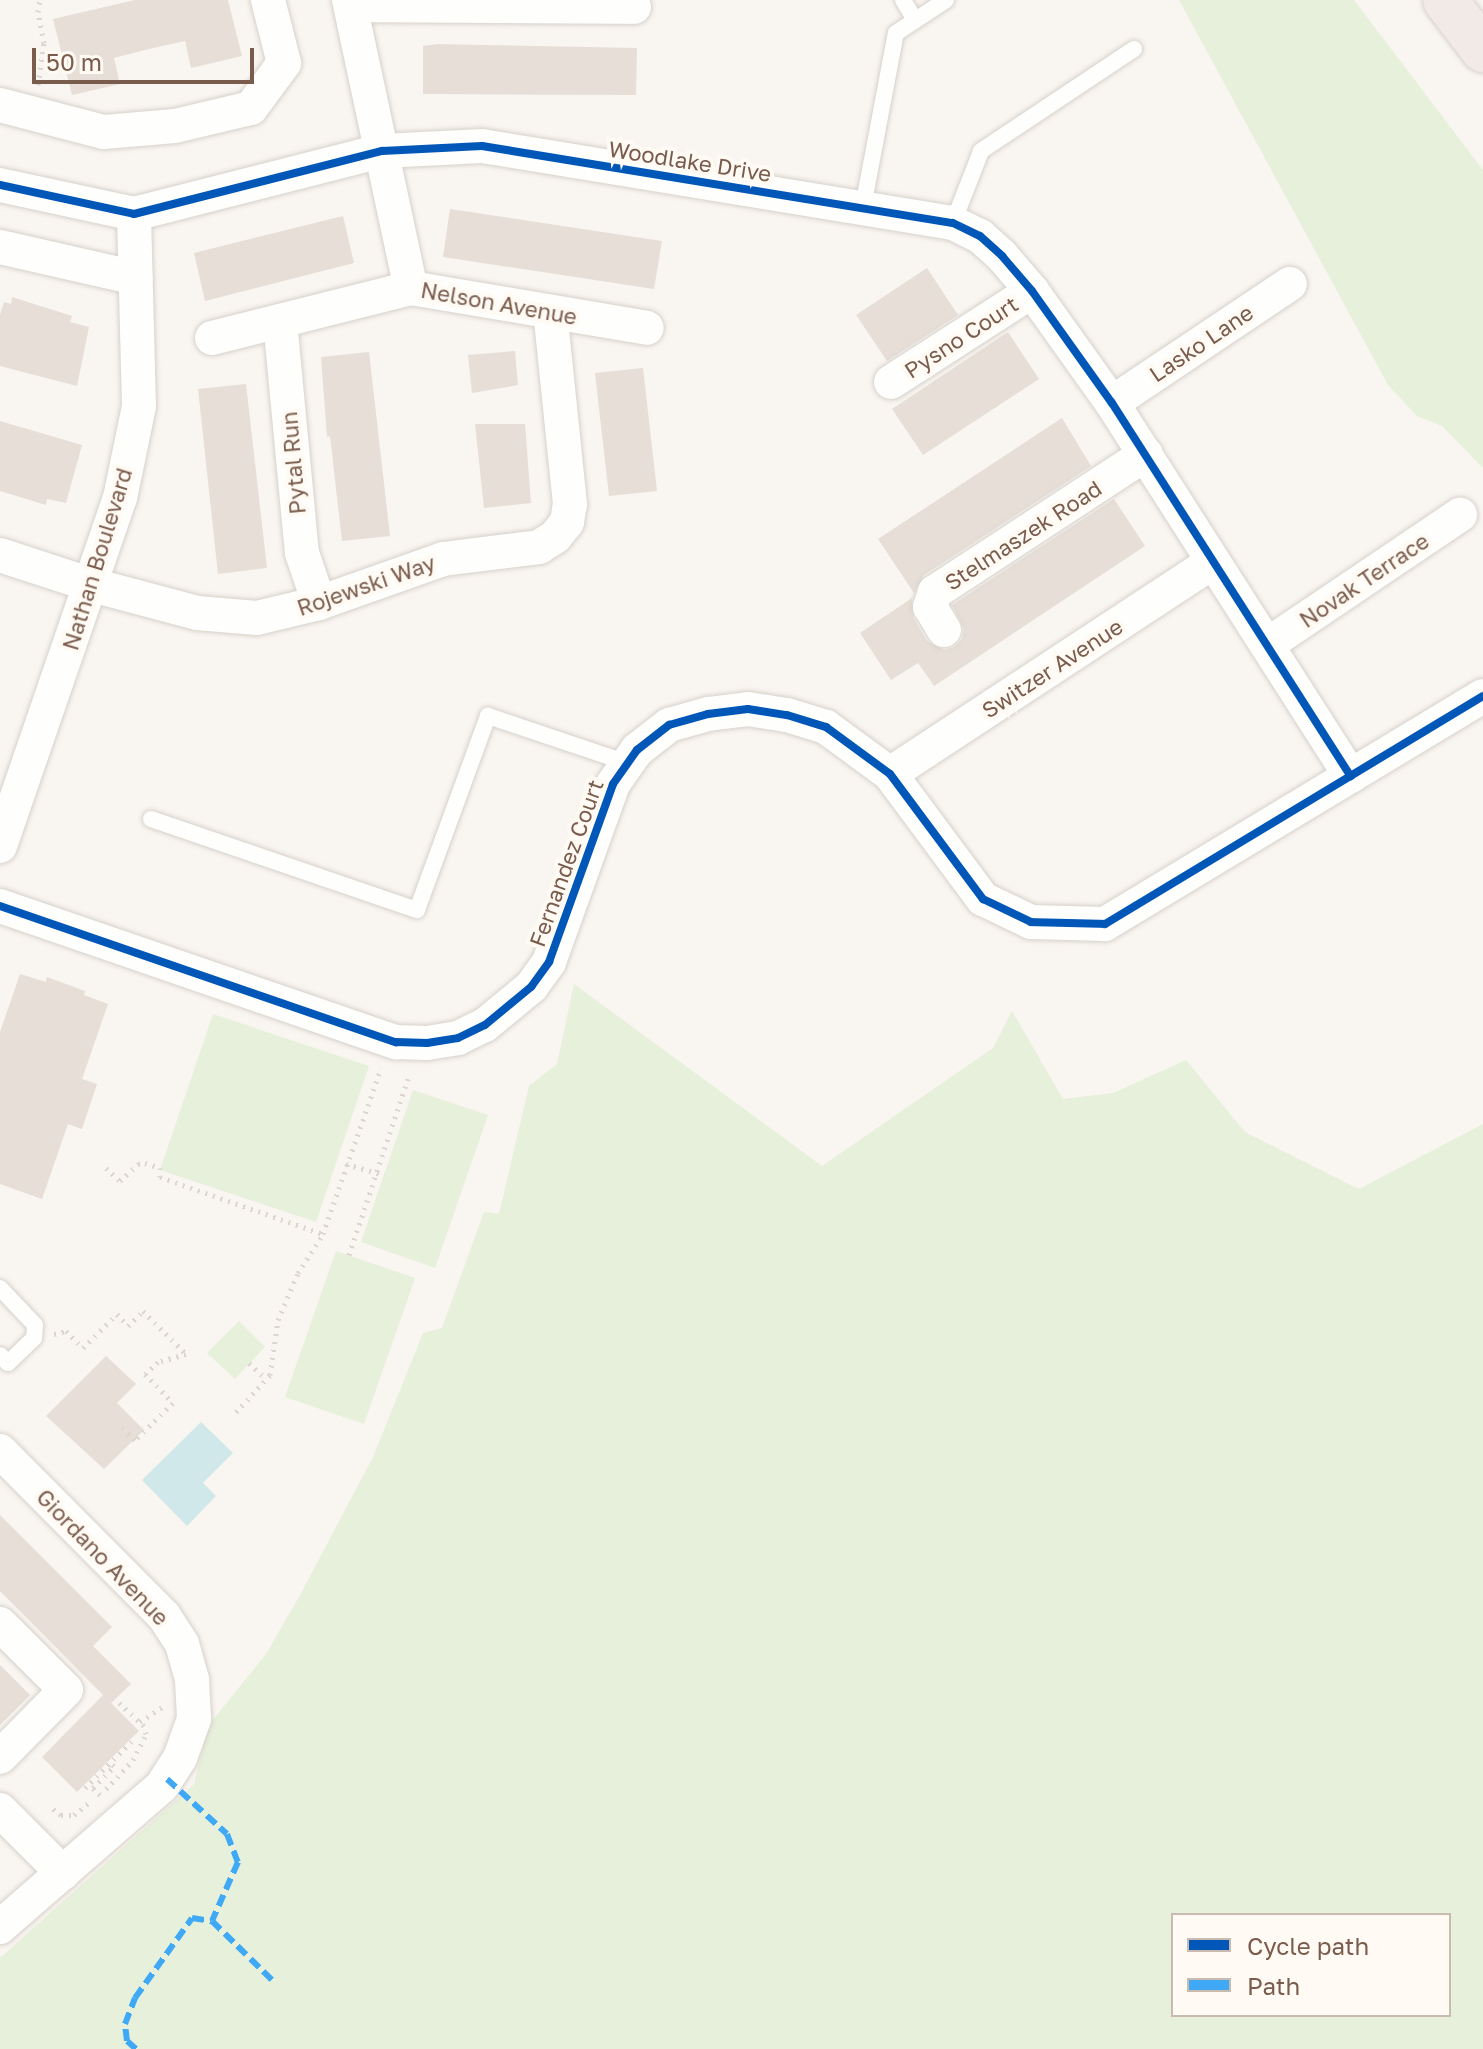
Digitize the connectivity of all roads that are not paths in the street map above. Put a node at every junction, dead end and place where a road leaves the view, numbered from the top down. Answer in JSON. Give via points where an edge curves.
{"nodes":[{"id":1,"x":268,"y":0,"type":"edge"},
{"id":2,"x":903,"y":0,"type":"edge"},
{"id":3,"x":946,"y":0,"type":"edge"},
{"id":4,"x":1445,"y":0,"type":"edge"},
{"id":5,"x":350,"y":2,"type":"edge"},
{"id":6,"x":542,"y":3,"type":"edge"},
{"id":7,"x":634,"y":7,"type":"dead end"},
{"id":8,"x":915,"y":20,"type":"junction"},
{"id":9,"x":1134,"y":49,"type":"dead end"},
{"id":10,"x":1483,"y":50,"type":"edge"},
{"id":11,"x":15,"y":109,"type":"edge"},
{"id":12,"x":382,"y":151,"type":"junction"},
{"id":13,"x":0,"y":185,"type":"edge"},
{"id":14,"x":863,"y":207,"type":"junction"},
{"id":15,"x":134,"y":214,"type":"junction"},
{"id":16,"x":953,"y":223,"type":"junction"},
{"id":17,"x":0,"y":247,"type":"edge"},
{"id":18,"x":136,"y":278,"type":"junction"},
{"id":19,"x":1290,"y":284,"type":"dead end"},
{"id":20,"x":411,"y":288,"type":"junction"},
{"id":21,"x":1032,"y":291,"type":"junction"},
{"id":22,"x":550,"y":312,"type":"junction"},
{"id":23,"x":280,"y":321,"type":"junction"},
{"id":24,"x":647,"y":328,"type":"dead end"},
{"id":25,"x":212,"y":338,"type":"dead end"},
{"id":26,"x":891,"y":382,"type":"dead end"},
{"id":27,"x":1112,"y":403,"type":"junction"},
{"id":28,"x":1146,"y":454,"type":"junction"},
{"id":29,"x":1460,"y":515,"type":"dead end"},
{"id":30,"x":0,"y":555,"type":"edge"},
{"id":31,"x":1213,"y":562,"type":"junction"},
{"id":32,"x":92,"y":585,"type":"junction"},
{"id":33,"x":319,"y":603,"type":"junction"},
{"id":34,"x":944,"y":630,"type":"dead end"},
{"id":35,"x":1267,"y":645,"type":"junction"},
{"id":36,"x":1483,"y":696,"type":"edge"},
{"id":37,"x":628,"y":763,"type":"junction"},
{"id":38,"x":890,"y":774,"type":"junction"},
{"id":39,"x":1351,"y":776,"type":"junction"},
{"id":40,"x":151,"y":819,"type":"dead end"},
{"id":41,"x":0,"y":846,"type":"edge"},
{"id":42,"x":0,"y":906,"type":"edge"},
{"id":43,"x":0,"y":1288,"type":"edge"},
{"id":44,"x":3,"y":1363,"type":"edge"},
{"id":45,"x":0,"y":1451,"type":"edge"},
{"id":46,"x":0,"y":1624,"type":"edge"},
{"id":47,"x":0,"y":1757,"type":"edge"},
{"id":48,"x":0,"y":1810,"type":"edge"},
{"id":49,"x":63,"y":1873,"type":"junction"},
{"id":50,"x":0,"y":1927,"type":"edge"}],
"edges":[{"from":1,"to":11,"type":"street","via":[[284,63],[251,108],[175,126],[104,132]]},
{"from":2,"to":8,"type":"lane"},
{"from":3,"to":8,"type":"lane"},
{"from":4,"to":10,"type":"highway"},
{"from":5,"to":6,"type":"street"},
{"from":5,"to":12,"type":"street"},
{"from":6,"to":7,"type":"street"},
{"from":8,"to":14,"type":"lane","via":[[896,33]]},
{"from":9,"to":16,"type":"lane","via":[[981,151]]},
{"from":12,"to":14,"type":"street","name":"Woodlake Drive","via":[[482,146]]},
{"from":12,"to":15,"type":"street","name":"Woodlake Drive"},
{"from":12,"to":20,"type":"street"},
{"from":13,"to":15,"type":"street","name":"Woodlake Drive"},
{"from":14,"to":16,"type":"street","name":"Woodlake Drive"},
{"from":15,"to":18,"type":"street","name":"Nathan Boulevard"},
{"from":16,"to":21,"type":"street","name":"Woodlake Drive","via":[[991,246]]},
{"from":17,"to":18,"type":"street"},
{"from":18,"to":32,"type":"street","name":"Nathan Boulevard","via":[[139,406],[120,498]]},
{"from":19,"to":27,"type":"street","name":"Lasko Lane"},
{"from":20,"to":22,"type":"street","name":"Nelson Avenue"},
{"from":20,"to":23,"type":"street","name":"Nelson Avenue"},
{"from":21,"to":26,"type":"street","name":"Pysno Court"},
{"from":21,"to":27,"type":"street","name":"Woodlake Drive"},
{"from":22,"to":24,"type":"street","name":"Nelson Avenue"},
{"from":22,"to":33,"type":"street","name":"Rojewski Way","via":[[570,504],[567,522],[539,547],[443,559]]},
{"from":23,"to":25,"type":"street","name":"Nelson Avenue"},
{"from":23,"to":33,"type":"street","name":"Pytal Run","via":[[302,553]]},
{"from":27,"to":28,"type":"street","name":"Woodlake Drive"},
{"from":28,"to":31,"type":"street","name":"Woodlake Drive"},
{"from":28,"to":34,"type":"street","name":"Stelmaszek Road","via":[[935,592],[930,607]]},
{"from":29,"to":35,"type":"street","name":"Novak Terrace"},
{"from":30,"to":32,"type":"street","name":"Rojewski Way"},
{"from":31,"to":35,"type":"street","name":"Woodlake Drive"},
{"from":31,"to":38,"type":"street","name":"Switzer Avenue"},
{"from":32,"to":33,"type":"street","name":"Rojewski Way","via":[[227,618],[257,618]]},
{"from":32,"to":41,"type":"street","name":"Nathan Boulevard"},
{"from":35,"to":39,"type":"street","name":"Woodlake Drive"},
{"from":36,"to":39,"type":"street","name":"Fernandez Court"},
{"from":37,"to":38,"type":"street","name":"Fernandez Court","via":[[669,725],[748,709],[826,727]]},
{"from":37,"to":40,"type":"lane","via":[[488,716],[417,910]]},
{"from":37,"to":42,"type":"street","name":"Fernandez Court","via":[[613,784],[549,962],[509,1008],[458,1038],[396,1042]]},
{"from":38,"to":39,"type":"street","name":"Fernandez Court","via":[[983,899],[1031,922],[1105,924]]},
{"from":43,"to":44,"type":"lane","via":[[35,1325],[34,1338]]},
{"from":45,"to":49,"type":"street","name":"Giordano Avenue","via":[[164,1616],[182,1644],[192,1680],[194,1719],[180,1758],[162,1786]]},
{"from":46,"to":47,"type":"street","via":[[66,1690]]},
{"from":48,"to":49,"type":"street"},
{"from":49,"to":50,"type":"street","name":"Giordano Avenue"}]}
